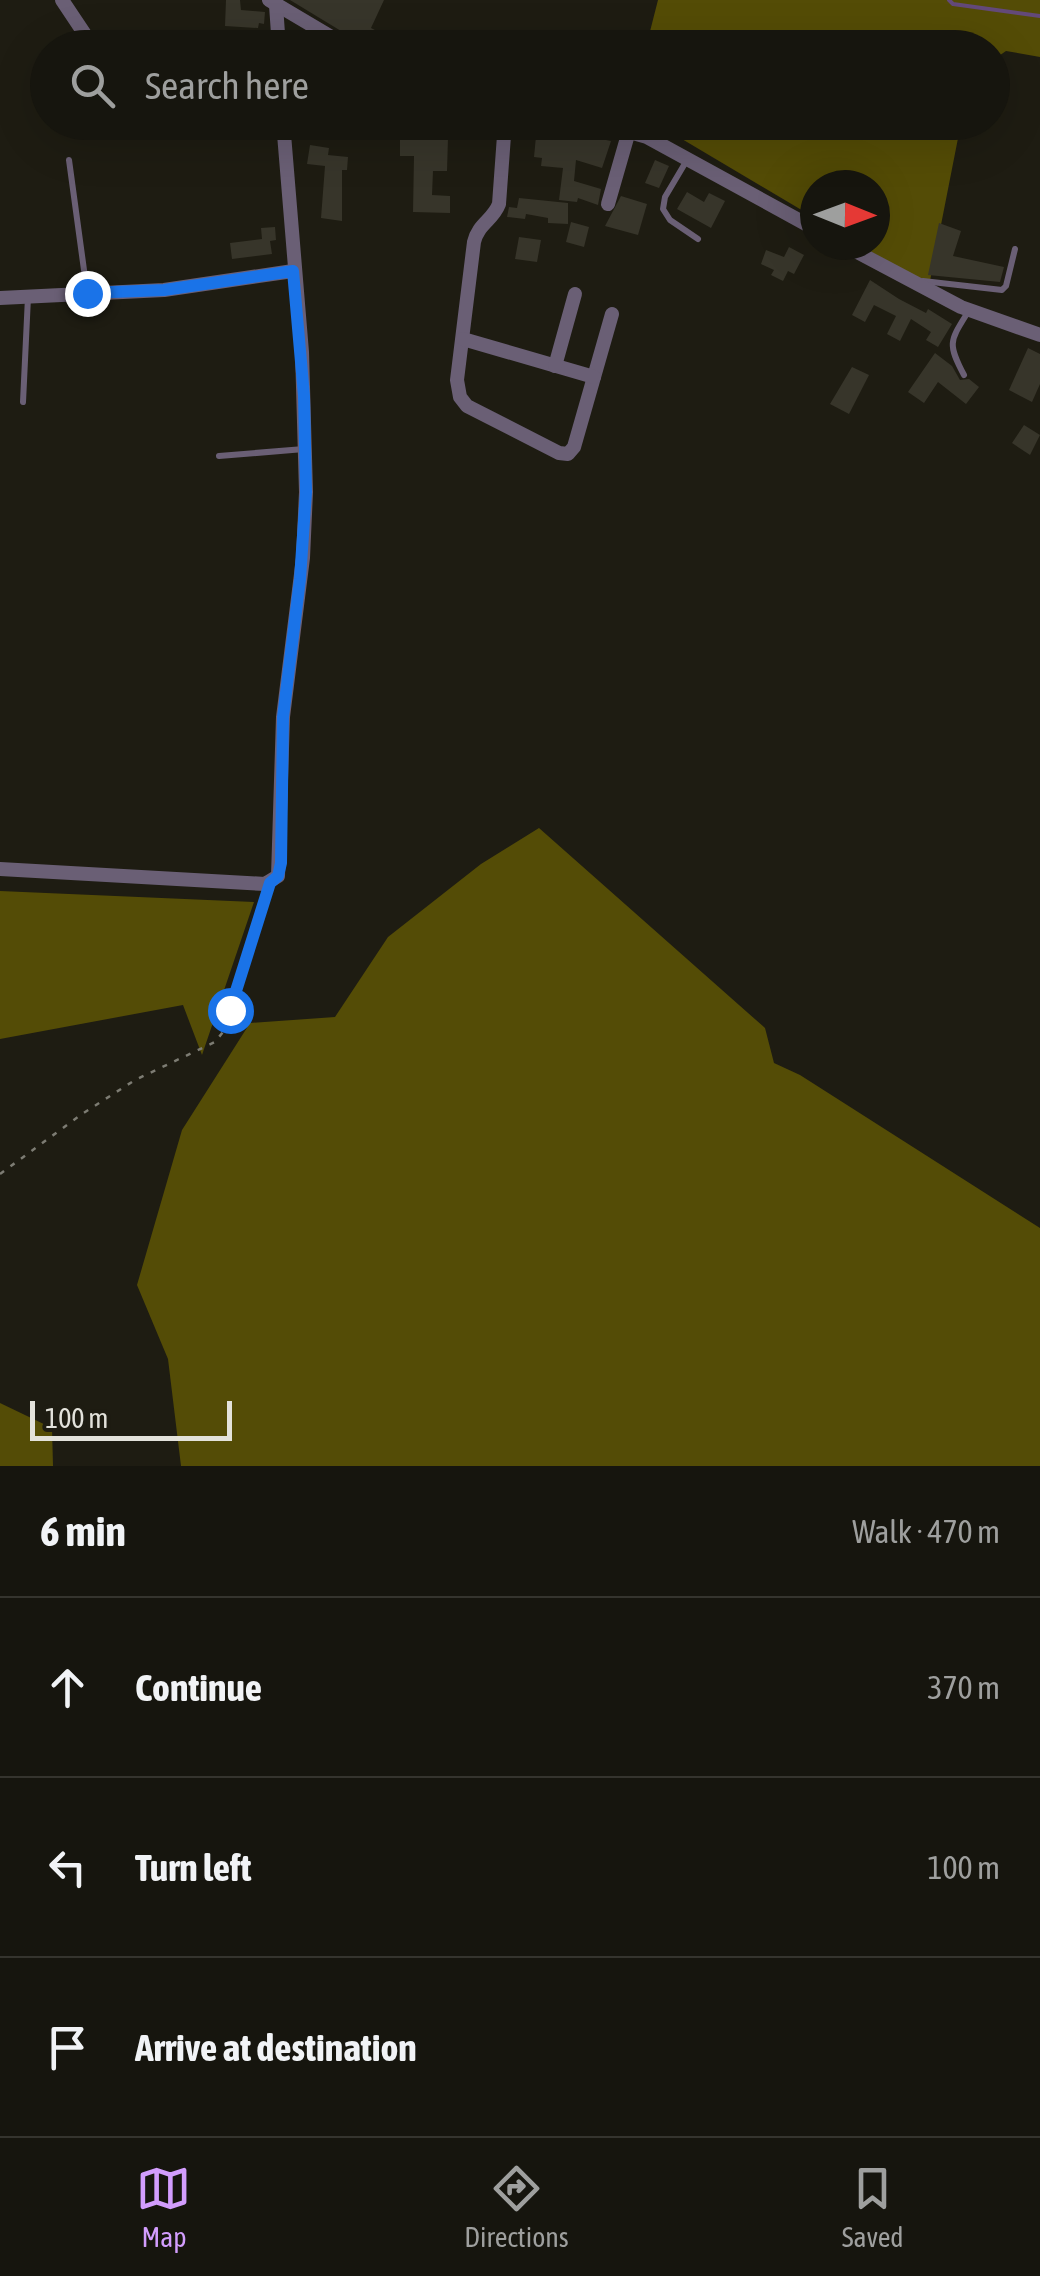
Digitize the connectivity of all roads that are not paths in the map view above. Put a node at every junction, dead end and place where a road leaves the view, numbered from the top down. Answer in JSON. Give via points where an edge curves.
{"nodes":[{"id":1,"x":62,"y":0,"type":"edge"},
{"id":2,"x":272,"y":2,"type":"edge"},
{"id":3,"x":82,"y":30,"type":"edge"},
{"id":4,"x":276,"y":30,"type":"edge"},
{"id":5,"x":319,"y":30,"type":"edge"},
{"id":6,"x":285,"y":140,"type":"edge"},
{"id":7,"x":503,"y":140,"type":"edge"},
{"id":8,"x":626,"y":140,"type":"edge"},
{"id":9,"x":647,"y":140,"type":"edge"},
{"id":10,"x":69,"y":160,"type":"dead end"},
{"id":11,"x":688,"y":160,"type":"junction"},
{"id":12,"x":608,"y":204,"type":"dead end"},
{"id":13,"x":800,"y":221,"type":"edge"},
{"id":14,"x":698,"y":239,"type":"dead end"},
{"id":15,"x":1015,"y":248,"type":"dead end"},
{"id":16,"x":872,"y":260,"type":"edge"},
{"id":17,"x":293,"y":271,"type":"junction"},
{"id":18,"x":907,"y":279,"type":"junction"},
{"id":19,"x":87,"y":293,"type":"junction"},
{"id":20,"x":574,"y":294,"type":"dead end"},
{"id":21,"x":28,"y":296,"type":"junction"},
{"id":22,"x":0,"y":298,"type":"edge"},
{"id":23,"x":968,"y":310,"type":"junction"},
{"id":24,"x":612,"y":314,"type":"dead end"},
{"id":25,"x":1040,"y":335,"type":"edge"},
{"id":26,"x":464,"y":339,"type":"junction"},
{"id":27,"x":555,"y":366,"type":"junction"},
{"id":28,"x":964,"y":375,"type":"dead end"},
{"id":29,"x":594,"y":377,"type":"junction"},
{"id":30,"x":23,"y":402,"type":"dead end"},
{"id":31,"x":306,"y":449,"type":"junction"},
{"id":32,"x":219,"y":456,"type":"dead end"},
{"id":33,"x":0,"y":868,"type":"edge"}],
"edges":[{"from":1,"to":3,"type":"street"},
{"from":2,"to":4,"type":"street"},
{"from":2,"to":5,"type":"street"},
{"from":6,"to":17,"type":"street"},
{"from":7,"to":26,"type":"street","via":[[499,204],[476,235]]},
{"from":8,"to":12,"type":"street"},
{"from":9,"to":11,"type":"street"},
{"from":10,"to":19,"type":"lane"},
{"from":11,"to":13,"type":"street"},
{"from":11,"to":14,"type":"lane","via":[[663,209]]},
{"from":15,"to":18,"type":"lane","via":[[1002,290]]},
{"from":16,"to":18,"type":"street"},
{"from":17,"to":19,"type":"street","via":[[164,290]]},
{"from":17,"to":31,"type":"street"},
{"from":18,"to":23,"type":"street"},
{"from":19,"to":21,"type":"street"},
{"from":20,"to":27,"type":"street"},
{"from":21,"to":22,"type":"street"},
{"from":21,"to":30,"type":"lane"},
{"from":23,"to":25,"type":"street"},
{"from":23,"to":28,"type":"lane","via":[[951,342]]},
{"from":24,"to":29,"type":"street"},
{"from":26,"to":27,"type":"street"},
{"from":26,"to":29,"type":"street","via":[[457,386],[464,402],[559,454],[574,447]]},
{"from":27,"to":29,"type":"street"},
{"from":31,"to":32,"type":"lane"},
{"from":31,"to":33,"type":"street","via":[[302,558],[283,717],[278,876],[270,883]]}]}
